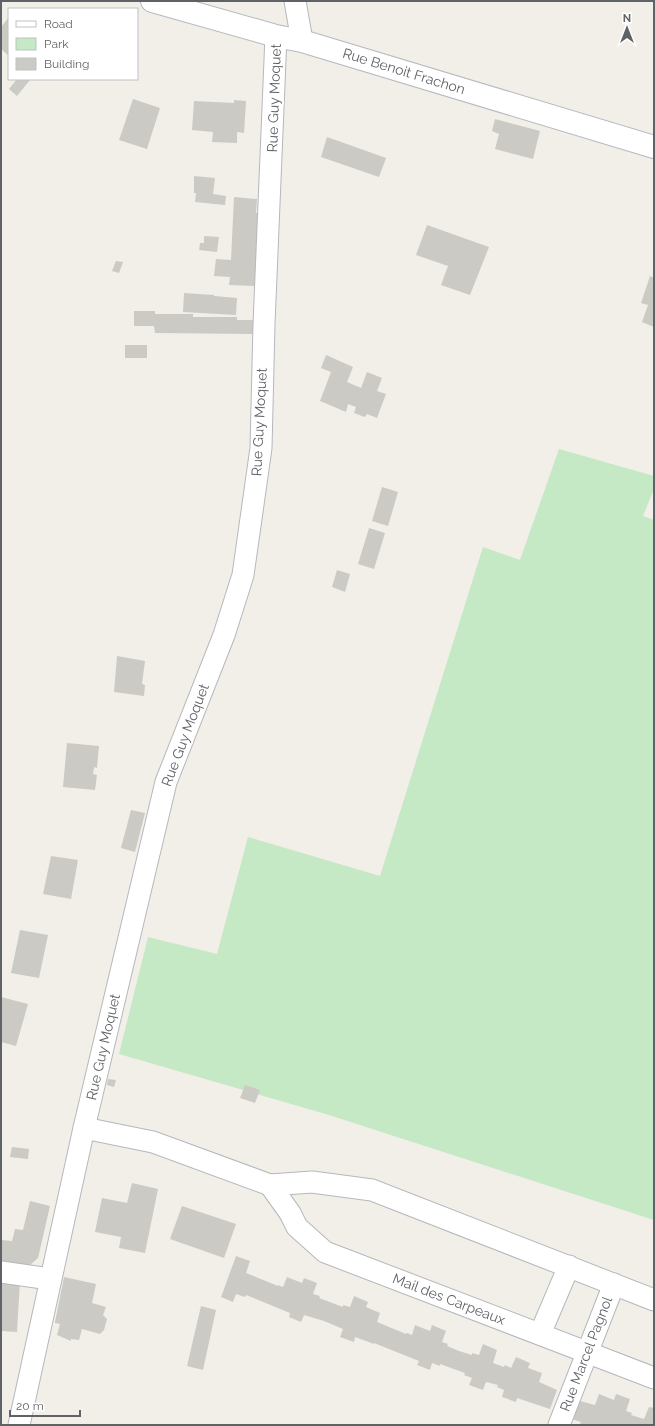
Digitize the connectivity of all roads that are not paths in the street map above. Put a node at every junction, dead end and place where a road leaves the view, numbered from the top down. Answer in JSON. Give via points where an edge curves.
{"nodes":[{"id":1,"x":152,"y":1,"type":"edge"},
{"id":2,"x":295,"y":1,"type":"edge"},
{"id":3,"x":276,"y":36,"type":"junction"},
{"id":4,"x":302,"y":41,"type":"junction"},
{"id":5,"x":654,"y":147,"type":"edge"},
{"id":6,"x":84,"y":1128,"type":"junction"},
{"id":7,"x":270,"y":1185,"type":"junction"},
{"id":8,"x":569,"y":1266,"type":"junction"},
{"id":9,"x":1,"y":1272,"type":"edge"},
{"id":10,"x":50,"y":1278,"type":"junction"},
{"id":11,"x":614,"y":1284,"type":"junction"},
{"id":12,"x":654,"y":1300,"type":"edge"},
{"id":13,"x":540,"y":1334,"type":"junction"},
{"id":14,"x":586,"y":1353,"type":"junction"},
{"id":15,"x":654,"y":1378,"type":"edge"},
{"id":16,"x":19,"y":1425,"type":"edge"},
{"id":17,"x":559,"y":1425,"type":"edge"}],
"edges":[{"from":1,"to":3,"type":"main road","name":"Rue Benoit Frachon"},
{"from":2,"to":4,"type":"street"},
{"from":3,"to":4,"type":"main road","name":"Rue Benoit Frachon"},
{"from":3,"to":6,"type":"street","name":"Rue Guy Moquet","via":[[261,448],[243,575],[224,635],[166,782]]},
{"from":4,"to":5,"type":"main road","name":"Rue Benoit Frachon"},
{"from":6,"to":7,"type":"street","via":[[153,1142]]},
{"from":6,"to":10,"type":"street","name":"Rue Guy Moquet"},
{"from":7,"to":8,"type":"street","via":[[312,1182],[372,1190]]},
{"from":7,"to":13,"type":"street","name":"Mail des Carpeaux","via":[[297,1227],[325,1252]]},
{"from":8,"to":11,"type":"street"},
{"from":8,"to":13,"type":"street"},
{"from":9,"to":10,"type":"street"},
{"from":10,"to":16,"type":"street","name":"Rue Guy Moquet"},
{"from":11,"to":12,"type":"street"},
{"from":11,"to":14,"type":"street","name":"Rue Marcel Pagnol"},
{"from":13,"to":14,"type":"street","name":"Mail des Carpeaux"},
{"from":14,"to":15,"type":"street","name":"Mail des Carpeaux"},
{"from":14,"to":17,"type":"street","name":"Rue Marcel Pagnol"}]}
